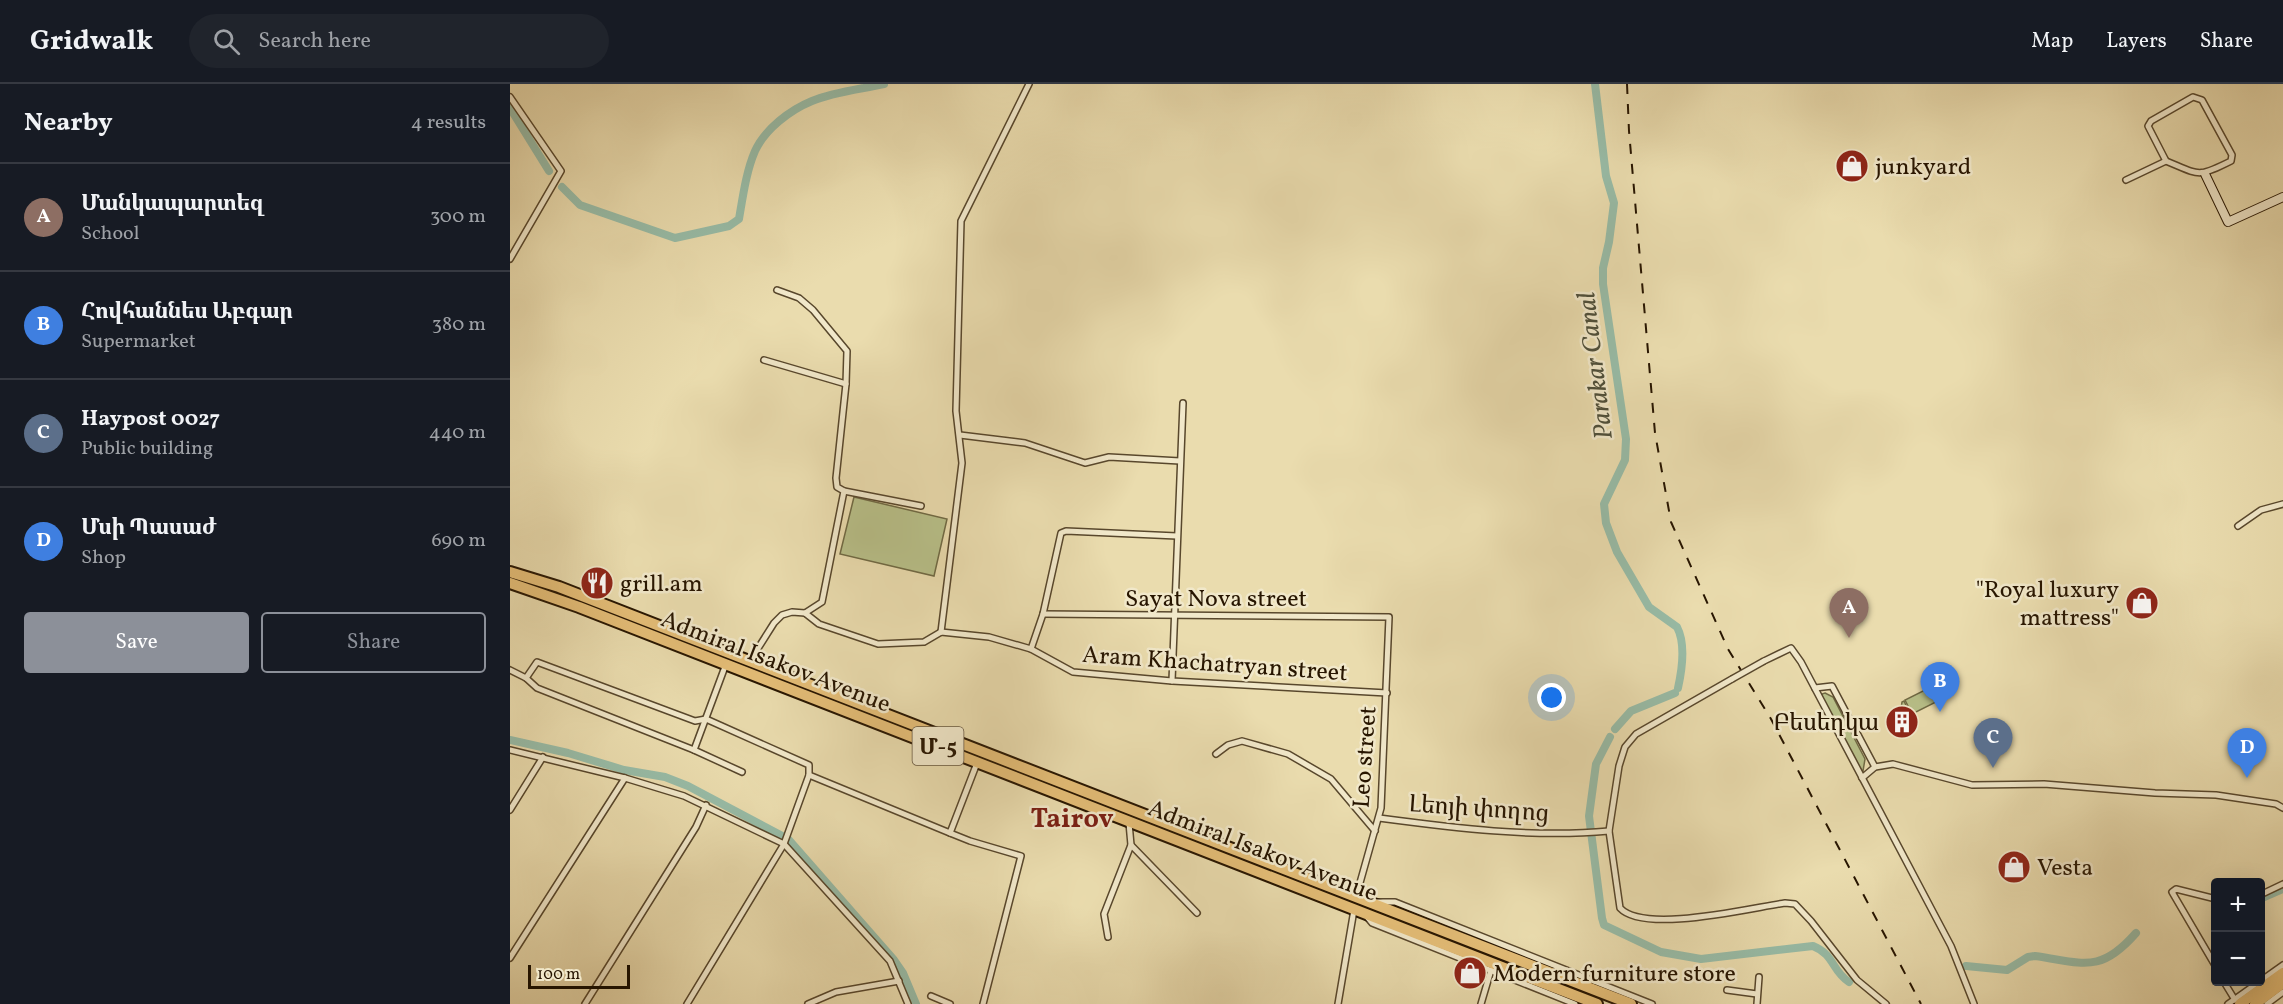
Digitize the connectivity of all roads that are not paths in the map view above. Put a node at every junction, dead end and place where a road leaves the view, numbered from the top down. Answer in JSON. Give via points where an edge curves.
{"nodes":[{"id":1,"x":1029,"y":84,"type":"edge"},
{"id":2,"x":510,"y":97,"type":"edge"},
{"id":3,"x":2166,"y":161,"type":"junction"},
{"id":4,"x":2205,"y":174,"type":"junction"},
{"id":5,"x":2126,"y":180,"type":"dead end"},
{"id":6,"x":2283,"y":197,"type":"edge"},
{"id":7,"x":510,"y":259,"type":"edge"},
{"id":8,"x":777,"y":291,"type":"dead end"},
{"id":9,"x":764,"y":360,"type":"dead end"},
{"id":10,"x":846,"y":384,"type":"junction"},
{"id":11,"x":1183,"y":403,"type":"dead end"},
{"id":12,"x":960,"y":435,"type":"junction"},
{"id":13,"x":1180,"y":461,"type":"junction"},
{"id":14,"x":844,"y":491,"type":"junction"},
{"id":15,"x":2283,"y":504,"type":"edge"},
{"id":16,"x":921,"y":506,"type":"dead end"},
{"id":17,"x":2238,"y":526,"type":"dead end"},
{"id":18,"x":1177,"y":536,"type":"junction"},
{"id":19,"x":510,"y":572,"type":"edge"},
{"id":20,"x":510,"y":583,"type":"edge"},
{"id":21,"x":805,"y":613,"type":"junction"},
{"id":22,"x":1043,"y":614,"type":"junction"},
{"id":23,"x":1174,"y":616,"type":"junction"},
{"id":24,"x":1389,"y":617,"type":"joint"},
{"id":25,"x":941,"y":632,"type":"junction"},
{"id":26,"x":1031,"y":649,"type":"junction"},
{"id":27,"x":750,"y":662,"type":"junction"},
{"id":28,"x":726,"y":664,"type":"junction"},
{"id":29,"x":510,"y":670,"type":"edge"},
{"id":30,"x":526,"y":678,"type":"junction"},
{"id":31,"x":1172,"y":681,"type":"junction"},
{"id":32,"x":1815,"y":688,"type":"junction"},
{"id":33,"x":1387,"y":693,"type":"junction"},
{"id":34,"x":706,"y":718,"type":"junction"},
{"id":35,"x":510,"y":750,"type":"edge"},
{"id":36,"x":694,"y":750,"type":"junction"},
{"id":37,"x":1216,"y":754,"type":"dead end"},
{"id":38,"x":543,"y":757,"type":"junction"},
{"id":39,"x":978,"y":762,"type":"junction"},
{"id":40,"x":1875,"y":767,"type":"junction"},
{"id":41,"x":742,"y":772,"type":"dead end"},
{"id":42,"x":809,"y":775,"type":"junction"},
{"id":43,"x":625,"y":778,"type":"junction"},
{"id":44,"x":1862,"y":778,"type":"junction"},
{"id":45,"x":706,"y":805,"type":"junction"},
{"id":46,"x":2283,"y":808,"type":"edge"},
{"id":47,"x":510,"y":810,"type":"edge"},
{"id":48,"x":1379,"y":818,"type":"junction"},
{"id":49,"x":1129,"y":821,"type":"junction"},
{"id":50,"x":1375,"y":831,"type":"junction"},
{"id":51,"x":1609,"y":831,"type":"junction"},
{"id":52,"x":950,"y":833,"type":"junction"},
{"id":53,"x":784,"y":844,"type":"junction"},
{"id":54,"x":1131,"y":845,"type":"junction"},
{"id":55,"x":2283,"y":884,"type":"edge"},
{"id":56,"x":2265,"y":893,"type":"edge"},
{"id":57,"x":2211,"y":898,"type":"edge"},
{"id":58,"x":1372,"y":903,"type":"junction"},
{"id":59,"x":1358,"y":906,"type":"junction"},
{"id":60,"x":1197,"y":913,"type":"dead end"},
{"id":61,"x":1108,"y":937,"type":"dead end"},
{"id":62,"x":510,"y":958,"type":"edge"},
{"id":63,"x":2211,"y":958,"type":"edge"},
{"id":64,"x":2283,"y":965,"type":"edge"},
{"id":65,"x":1491,"y":970,"type":"junction"},
{"id":66,"x":2283,"y":973,"type":"edge"},
{"id":67,"x":1759,"y":977,"type":"dead end"},
{"id":68,"x":898,"y":981,"type":"junction"},
{"id":69,"x":2283,"y":983,"type":"edge"},
{"id":70,"x":2227,"y":986,"type":"edge"},
{"id":71,"x":1727,"y":990,"type":"dead end"},
{"id":72,"x":2283,"y":992,"type":"edge"},
{"id":73,"x":1757,"y":994,"type":"junction"},
{"id":74,"x":931,"y":996,"type":"dead end"},
{"id":75,"x":2238,"y":1002,"type":"edge"},
{"id":76,"x":1644,"y":1003,"type":"edge"},
{"id":77,"x":585,"y":1004,"type":"edge"},
{"id":78,"x":687,"y":1004,"type":"edge"},
{"id":79,"x":808,"y":1004,"type":"edge"},
{"id":80,"x":908,"y":1004,"type":"edge"},
{"id":81,"x":950,"y":1004,"type":"edge"},
{"id":82,"x":983,"y":1004,"type":"edge"},
{"id":83,"x":1338,"y":1004,"type":"edge"},
{"id":84,"x":1481,"y":1004,"type":"edge"},
{"id":85,"x":1575,"y":1004,"type":"edge"},
{"id":86,"x":1596,"y":1004,"type":"edge"},
{"id":87,"x":1631,"y":1004,"type":"edge"},
{"id":88,"x":1652,"y":1004,"type":"edge"},
{"id":89,"x":1757,"y":1004,"type":"edge"},
{"id":90,"x":1886,"y":1004,"type":"edge"},
{"id":91,"x":1974,"y":1004,"type":"edge"},
{"id":92,"x":2228,"y":1004,"type":"edge"},
{"id":93,"x":2255,"y":1004,"type":"edge"},
{"id":94,"x":2267,"y":1004,"type":"edge"}],
"edges":[{"from":1,"to":12,"type":"street","via":[[961,221],[956,411]]},
{"from":2,"to":7,"type":"street","via":[[561,171]]},
{"from":3,"to":4,"type":"street"},
{"from":3,"to":4,"type":"street","via":[[2149,124],[2199,98],[2232,154],[2231,160]]},
{"from":3,"to":5,"type":"street"},
{"from":4,"to":6,"type":"main road","via":[[2228,222]]},
{"from":8,"to":10,"type":"street","via":[[799,298],[813,310],[847,351]]},
{"from":9,"to":10,"type":"street"},
{"from":10,"to":14,"type":"street","via":[[836,478],[837,487]]},
{"from":11,"to":13,"type":"street"},
{"from":12,"to":13,"type":"street","via":[[1025,443],[1085,464],[1109,457]]},
{"from":12,"to":25,"type":"street","via":[[962,463]]},
{"from":13,"to":18,"type":"street"},
{"from":14,"to":16,"type":"street"},
{"from":14,"to":21,"type":"street","via":[[822,602]]},
{"from":15,"to":17,"type":"street","via":[[2261,510]]},
{"from":18,"to":22,"type":"street","via":[[1066,531],[1060,534]]},
{"from":18,"to":23,"type":"street"},
{"from":19,"to":27,"type":"highway","name":"Admiral Isakov Avenue","number":"Մ-5","via":[[559,587]]},
{"from":20,"to":28,"type":"highway","name":"Admiral Isakov Avenue","number":"Մ-5"},
{"from":21,"to":25,"type":"street","via":[[819,624],[878,644],[924,642]]},
{"from":21,"to":27,"type":"street","via":[[782,615]]},
{"from":22,"to":23,"type":"street","name":"Sayat Nova street"},
{"from":22,"to":26,"type":"street"},
{"from":23,"to":24,"type":"street","name":"Sayat Nova street"},
{"from":23,"to":31,"type":"street"},
{"from":24,"to":33,"type":"street","name":"Leo street"},
{"from":25,"to":26,"type":"street","name":"Aram Khachatryan street","via":[[989,637]]},
{"from":26,"to":31,"type":"street","name":"Aram Khachatryan street","via":[[1073,672]]},
{"from":27,"to":59,"type":"highway","name":"Admiral Isakov Avenue","number":"Մ-5"},
{"from":28,"to":34,"type":"street"},
{"from":28,"to":39,"type":"highway","name":"Admiral Isakov Avenue","number":"Մ-5"},
{"from":29,"to":30,"type":"street"},
{"from":30,"to":34,"type":"street","via":[[537,662],[695,721]]},
{"from":30,"to":36,"type":"street","via":[[537,688]]},
{"from":31,"to":33,"type":"street","name":"Aram Khachatryan street"},
{"from":32,"to":40,"type":"street","via":[[1832,686]]},
{"from":32,"to":44,"type":"street"},
{"from":32,"to":51,"type":"street","bridge":true,"via":[[1791,648],[1636,734],[1625,747],[1619,766]]},
{"from":33,"to":48,"type":"street","name":"Leo street"},
{"from":34,"to":36,"type":"street"},
{"from":34,"to":42,"type":"street","via":[[809,765]]},
{"from":35,"to":38,"type":"street"},
{"from":36,"to":41,"type":"street"},
{"from":37,"to":50,"type":"street","via":[[1242,741],[1288,754],[1331,779]]},
{"from":38,"to":43,"type":"street"},
{"from":38,"to":47,"type":"street"},
{"from":39,"to":49,"type":"highway","name":"Admiral Isakov Avenue","number":"Մ-5"},
{"from":39,"to":52,"type":"street"},
{"from":40,"to":44,"type":"street"},
{"from":40,"to":46,"type":"street","via":[[1893,764],[1972,785],[2044,784],[2216,795]]},
{"from":42,"to":52,"type":"street"},
{"from":42,"to":53,"type":"street"},
{"from":43,"to":45,"type":"street"},
{"from":43,"to":62,"type":"street"},
{"from":44,"to":91,"type":"street","via":[[1951,946]]},
{"from":45,"to":53,"type":"street"},
{"from":45,"to":77,"type":"street"},
{"from":48,"to":50,"type":"street","name":"Leo street"},
{"from":48,"to":51,"type":"street","name":"Լեոյի փողոց","via":[[1470,830]]},
{"from":49,"to":54,"type":"street"},
{"from":49,"to":59,"type":"highway","name":"Admiral Isakov Avenue","number":"Մ-5"},
{"from":50,"to":59,"type":"street","name":"Leo street"},
{"from":51,"to":90,"type":"street","via":[[1620,908],[1625,913],[1671,921],[1795,904],[1857,980]]},
{"from":52,"to":82,"type":"street","via":[[1020,856]]},
{"from":53,"to":68,"type":"street","via":[[890,961]]},
{"from":53,"to":78,"type":"street"},
{"from":54,"to":60,"type":"street"},
{"from":54,"to":61,"type":"street","via":[[1104,914]]},
{"from":55,"to":56,"type":"street"},
{"from":57,"to":63,"type":"street","via":[[2176,889],[2172,892]]},
{"from":58,"to":59,"type":"highway","number":"Մ-5"},
{"from":58,"to":76,"type":"street","via":[[1395,902]]},
{"from":58,"to":87,"type":"highway","name":"Admiral Isakov Avenue","number":"Մ-5"},
{"from":59,"to":65,"type":"street","via":[[1372,923]]},
{"from":59,"to":83,"type":"street","name":"Leo street"},
{"from":59,"to":86,"type":"highway","name":"Admiral Isakov Avenue","number":"Մ-5"},
{"from":64,"to":75,"type":"street"},
{"from":65,"to":84,"type":"street"},
{"from":65,"to":85,"type":"street"},
{"from":66,"to":75,"type":"highway"},
{"from":67,"to":73,"type":"street"},
{"from":68,"to":79,"type":"street","via":[[836,992]]},
{"from":68,"to":80,"type":"street"},
{"from":69,"to":93,"type":"highway"},
{"from":70,"to":75,"type":"street"},
{"from":71,"to":73,"type":"street"},
{"from":72,"to":94,"type":"street"},
{"from":73,"to":89,"type":"street"},
{"from":74,"to":81,"type":"street"},
{"from":75,"to":92,"type":"street"},
{"from":76,"to":88,"type":"street"}]}
